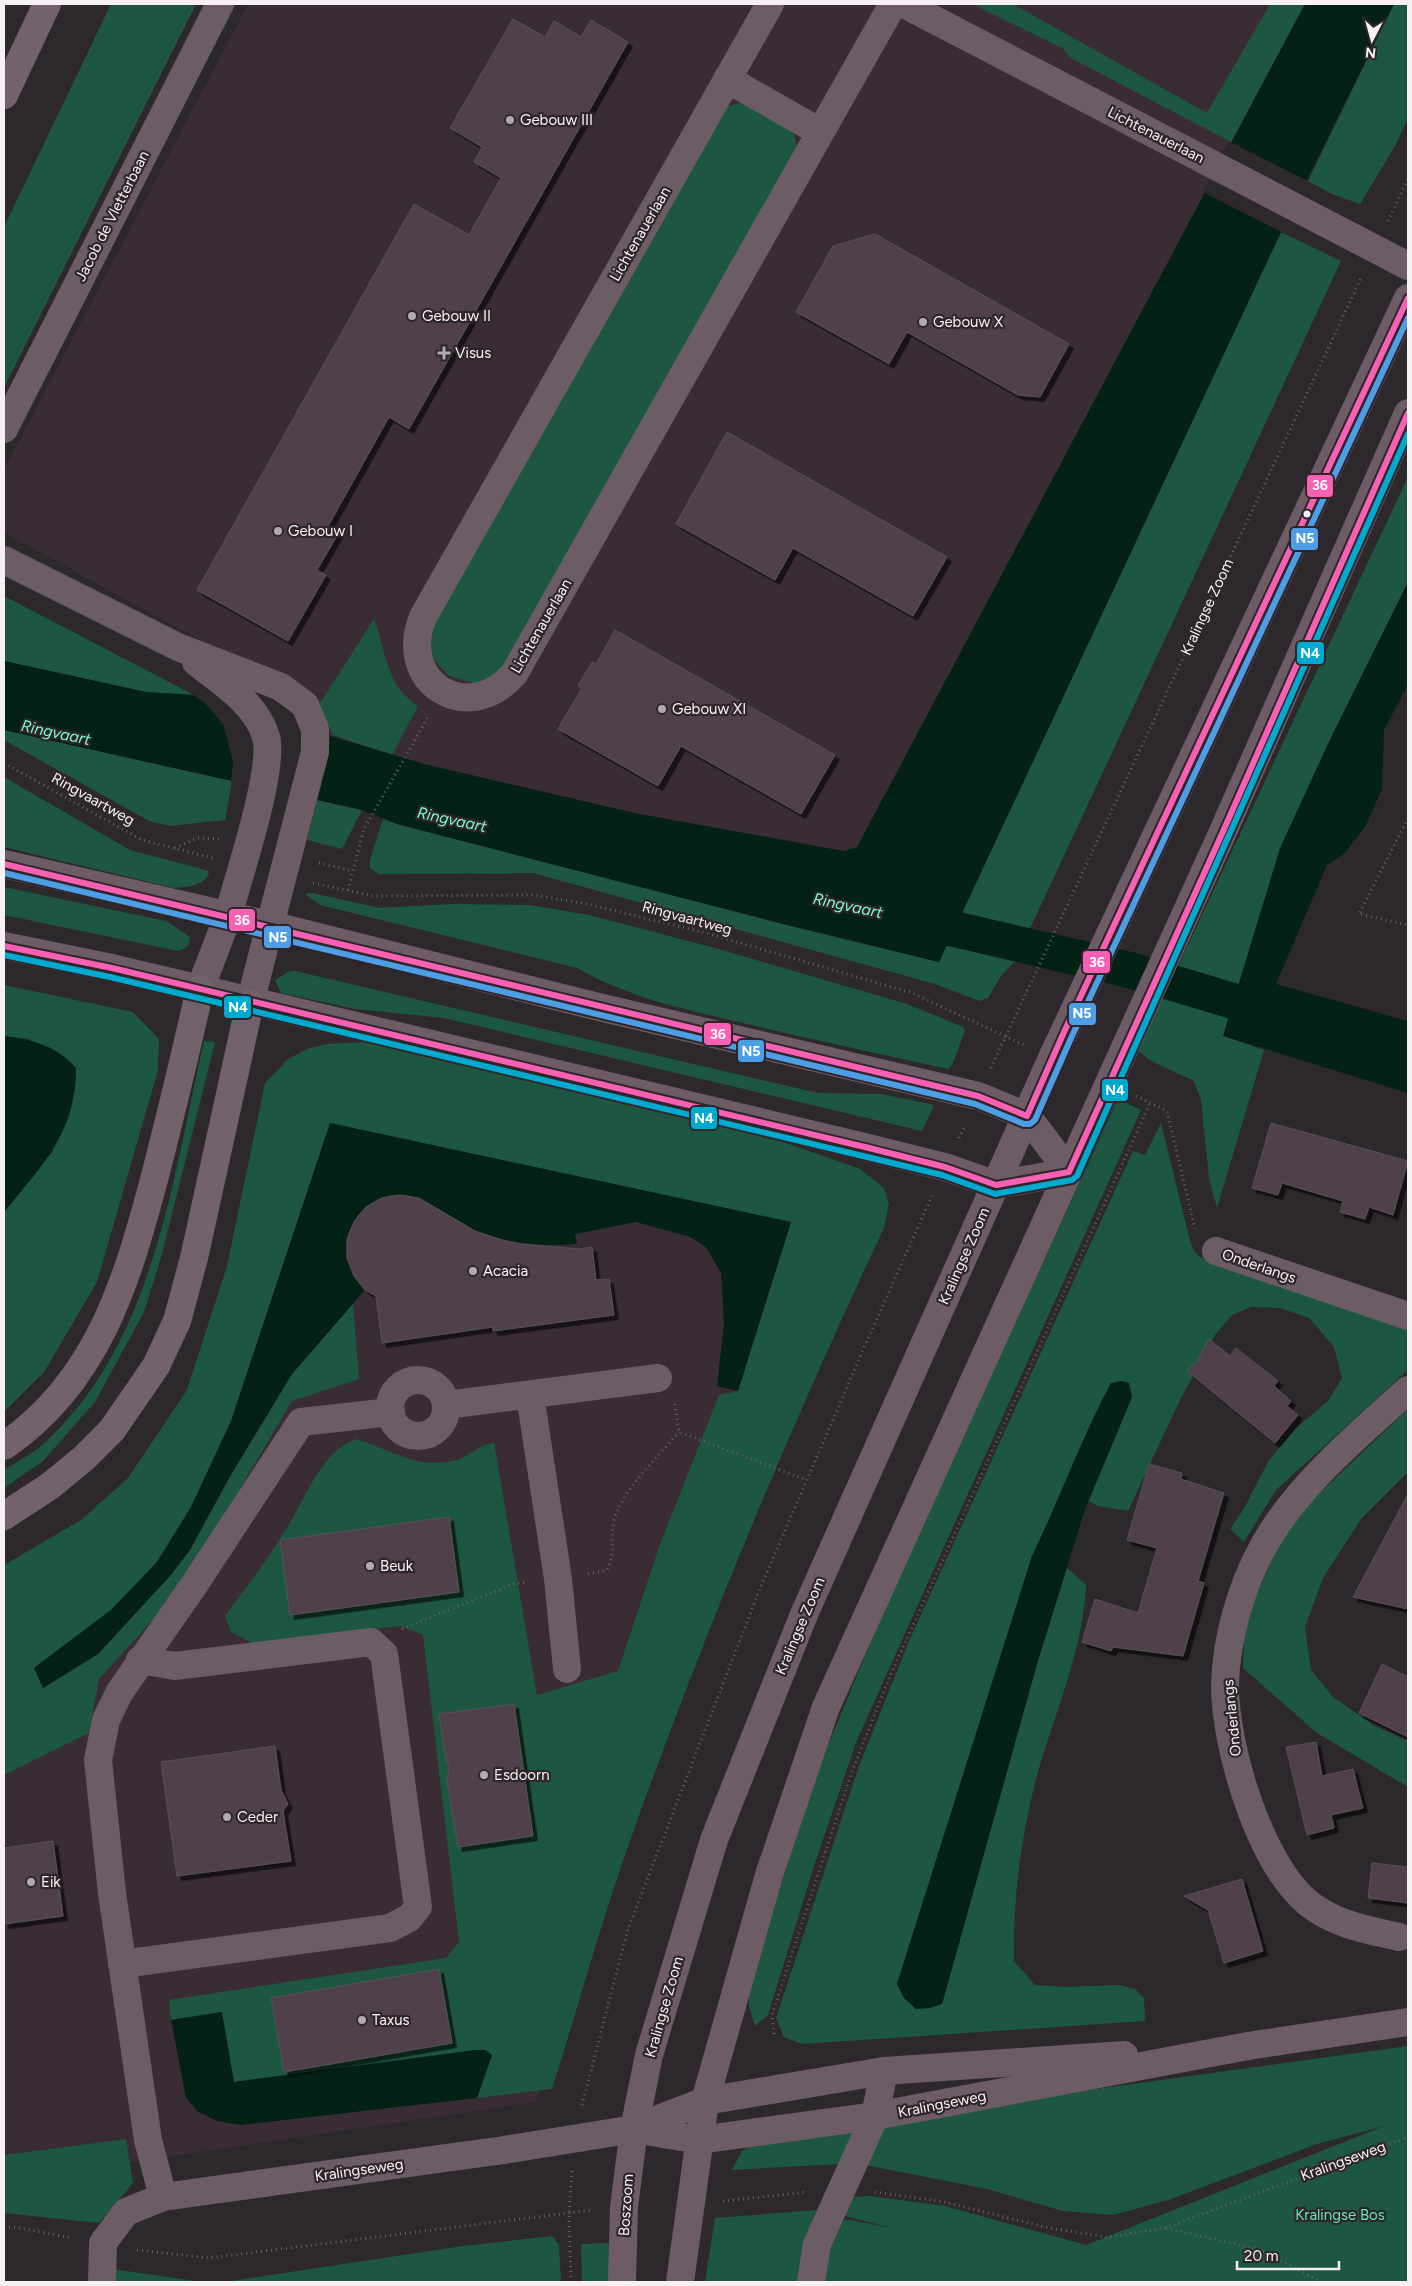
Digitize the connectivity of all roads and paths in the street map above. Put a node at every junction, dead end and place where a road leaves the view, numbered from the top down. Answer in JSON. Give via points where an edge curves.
{"nodes":[{"id":1,"x":47,"y":4,"type":"edge"},
{"id":2,"x":220,"y":4,"type":"edge"},
{"id":3,"x":770,"y":4,"type":"edge"},
{"id":4,"x":893,"y":4,"type":"edge"},
{"id":5,"x":904,"y":4,"type":"edge"},
{"id":6,"x":727,"y":79,"type":"junction"},
{"id":7,"x":4,"y":95,"type":"edge"},
{"id":8,"x":820,"y":132,"type":"junction"},
{"id":9,"x":1408,"y":179,"type":"edge"},
{"id":10,"x":1375,"y":249,"type":"junction"},
{"id":11,"x":1408,"y":266,"type":"edge"},
{"id":12,"x":1408,"y":298,"type":"edge"},
{"id":13,"x":1408,"y":413,"type":"edge"},
{"id":14,"x":4,"y":429,"type":"edge"},
{"id":15,"x":4,"y":560,"type":"edge"},
{"id":16,"x":178,"y":647,"type":"junction"},
{"id":17,"x":420,"y":732,"type":"dead end"},
{"id":18,"x":4,"y":763,"type":"edge"},
{"id":19,"x":1408,"y":818,"type":"edge"},
{"id":20,"x":173,"y":849,"type":"dead end"},
{"id":21,"x":4,"y":864,"type":"edge"},
{"id":22,"x":228,"y":916,"type":"junction"},
{"id":23,"x":270,"y":924,"type":"junction"},
{"id":24,"x":1408,"y":925,"type":"edge"},
{"id":25,"x":4,"y":946,"type":"edge"},
{"id":26,"x":200,"y":989,"type":"junction"},
{"id":27,"x":250,"y":1003,"type":"junction"},
{"id":28,"x":1006,"y":1036,"type":"joint"},
{"id":29,"x":1027,"y":1116,"type":"junction"},
{"id":30,"x":1069,"y":1172,"type":"junction"},
{"id":31,"x":996,"y":1185,"type":"junction"},
{"id":32,"x":924,"y":1215,"type":"dead end"},
{"id":33,"x":1216,"y":1251,"type":"joint"},
{"id":34,"x":1408,"y":1316,"type":"edge"},
{"id":35,"x":658,"y":1378,"type":"dead end"},
{"id":36,"x":1408,"y":1390,"type":"edge"},
{"id":37,"x":530,"y":1395,"type":"junction"},
{"id":38,"x":446,"y":1405,"type":"junction"},
{"id":39,"x":390,"y":1412,"type":"junction"},
{"id":40,"x":685,"y":1433,"type":"dead end"},
{"id":41,"x":4,"y":1446,"type":"edge"},
{"id":42,"x":807,"y":1480,"type":"junction"},
{"id":43,"x":4,"y":1516,"type":"edge"},
{"id":44,"x":140,"y":1660,"type":"junction"},
{"id":45,"x":567,"y":1669,"type":"dead end"},
{"id":46,"x":1399,"y":1937,"type":"dead end"},
{"id":47,"x":122,"y":1964,"type":"junction"},
{"id":48,"x":1408,"y":2022,"type":"edge"},
{"id":49,"x":774,"y":2034,"type":"dead end"},
{"id":50,"x":1248,"y":2046,"type":"junction"},
{"id":51,"x":884,"y":2071,"type":"junction"},
{"id":52,"x":705,"y":2101,"type":"junction"},
{"id":53,"x":875,"y":2116,"type":"junction"},
{"id":54,"x":634,"y":2129,"type":"junction"},
{"id":55,"x":1408,"y":2137,"type":"edge"},
{"id":56,"x":576,"y":2138,"type":"junction"},
{"id":57,"x":698,"y":2140,"type":"junction"},
{"id":58,"x":163,"y":2197,"type":"junction"},
{"id":59,"x":569,"y":2214,"type":"junction"},
{"id":60,"x":4,"y":2228,"type":"edge"},
{"id":61,"x":103,"y":2243,"type":"junction"},
{"id":62,"x":102,"y":2282,"type":"edge"},
{"id":63,"x":571,"y":2282,"type":"edge"},
{"id":64,"x":622,"y":2282,"type":"edge"},
{"id":65,"x":680,"y":2282,"type":"edge"},
{"id":66,"x":811,"y":2282,"type":"edge"},
{"id":67,"x":1321,"y":2282,"type":"edge"}],
"edges":[{"from":1,"to":7,"type":"highway"},
{"from":2,"to":14,"type":"street","name":"Jacob de Vletterbaan"},
{"from":3,"to":6,"type":"street","name":"Lichtenauerlaan"},
{"from":4,"to":8,"type":"street","name":"Lichtenauerlaan"},
{"from":5,"to":10,"type":"street","name":"Lichtenauerlaan"},
{"from":6,"to":8,"type":"street"},
{"from":6,"to":8,"type":"street","name":"Lichtenauerlaan","via":[[423,617],[418,630],[418,658],[427,677],[442,691],[473,698],[503,686],[514,674]]},
{"from":9,"to":10,"type":"path","name":"Kralingse Zoom"},
{"from":10,"to":11,"type":"street","name":"Lichtenauerlaan"},
{"from":10,"to":28,"type":"path","name":"Kralingse Zoom"},
{"from":12,"to":29,"type":"main road","name":"Kralingse Zoom"},
{"from":13,"to":30,"type":"main road"},
{"from":15,"to":16,"type":"street"},
{"from":16,"to":22,"type":"street","via":[[244,701],[266,737],[266,767]]},
{"from":16,"to":23,"type":"street","via":[[281,686],[305,704],[315,729],[315,752]]},
{"from":17,"to":28,"type":"path","name":"Ringvaartweg","via":[[364,829],[348,890],[373,896],[513,895],[568,900],[706,933],[912,993]]},
{"from":18,"to":20,"type":"path","name":"Ringvaartweg","via":[[142,840]]},
{"from":19,"to":24,"type":"path","via":[[1359,914]]},
{"from":21,"to":22,"type":"main road"},
{"from":22,"to":23,"type":"main road"},
{"from":22,"to":26,"type":"main road"},
{"from":23,"to":27,"type":"main road"},
{"from":23,"to":29,"type":"main road","via":[[603,1008],[978,1096]]},
{"from":25,"to":26,"type":"main road"},
{"from":26,"to":27,"type":"main road"},
{"from":26,"to":41,"type":"highway","via":[[149,1198],[131,1262],[110,1319],[79,1371],[53,1404],[29,1429]]},
{"from":27,"to":31,"type":"main road","via":[[856,1145],[945,1167]]},
{"from":27,"to":43,"type":"highway","via":[[194,1258],[177,1321],[156,1366],[112,1430],[84,1458],[50,1486]]},
{"from":29,"to":30,"type":"main road"},
{"from":29,"to":31,"type":"main road","name":"Kralingse Zoom"},
{"from":30,"to":31,"type":"main road"},
{"from":30,"to":52,"type":"main road","via":[[826,1707],[769,1875]]},
{"from":31,"to":54,"type":"main road","name":"Kralingse Zoom","via":[[805,1612],[714,1840],[649,2055]]},
{"from":32,"to":42,"type":"path"},
{"from":33,"to":34,"type":"street","name":"Onderlangs"},
{"from":33,"to":49,"type":"path","name":"Onderlangs","via":[[1197,1235],[1168,1111],[1150,1103],[890,1676],[851,1774],[772,2015]]},
{"from":35,"to":37,"type":"street"},
{"from":36,"to":46,"type":"street","name":"Onderlangs","via":[[1292,1502],[1262,1548],[1235,1611],[1225,1685],[1232,1743],[1243,1786],[1259,1830],[1279,1869],[1308,1902],[1342,1924]]},
{"from":37,"to":38,"type":"street"},
{"from":37,"to":45,"type":"street","via":[[558,1579]]},
{"from":38,"to":39,"type":"street","via":[[440,1425],[422,1436],[401,1430]]},
{"from":38,"to":39,"type":"street","via":[[436,1386],[415,1381],[396,1391]]},
{"from":39,"to":44,"type":"street","via":[[301,1422],[194,1586]]},
{"from":40,"to":42,"type":"path"},
{"from":42,"to":56,"type":"path","via":[[759,1591],[628,1929]]},
{"from":44,"to":47,"type":"street","via":[[106,1720],[98,1760]]},
{"from":44,"to":47,"type":"street","via":[[175,1666],[370,1642],[384,1654],[418,1906],[409,1918],[390,1928]]},
{"from":47,"to":58,"type":"street","via":[[148,2140]]},
{"from":48,"to":50,"type":"main road","name":"Kralingseweg"},
{"from":50,"to":51,"type":"main road","name":"Kralingseweg"},
{"from":50,"to":53,"type":"main road","name":"Kralingseweg"},
{"from":51,"to":52,"type":"main road","name":"Kralingseweg"},
{"from":51,"to":53,"type":"street"},
{"from":52,"to":54,"type":"main road","name":"Kralingseweg"},
{"from":52,"to":57,"type":"main road"},
{"from":53,"to":57,"type":"main road","name":"Kralingseweg"},
{"from":53,"to":66,"type":"street","via":[[817,2244]]},
{"from":54,"to":56,"type":"street","name":"Kralingseweg"},
{"from":54,"to":57,"type":"main road","name":"Kralingseweg"},
{"from":54,"to":64,"type":"main road","name":"Boszoom","via":[[624,2207]]},
{"from":55,"to":67,"type":"path","name":"Kralingseweg","via":[[1165,2228],[1262,2250]]},
{"from":56,"to":58,"type":"street","name":"Kralingseweg"},
{"from":56,"to":59,"type":"path"},
{"from":57,"to":65,"type":"main road"},
{"from":58,"to":61,"type":"street","name":"Kralingseweg","via":[[126,2212]]},
{"from":59,"to":61,"type":"path","via":[[208,2258],[160,2254]]},
{"from":59,"to":63,"type":"path"},
{"from":60,"to":61,"type":"path"},
{"from":61,"to":62,"type":"street"}]}
